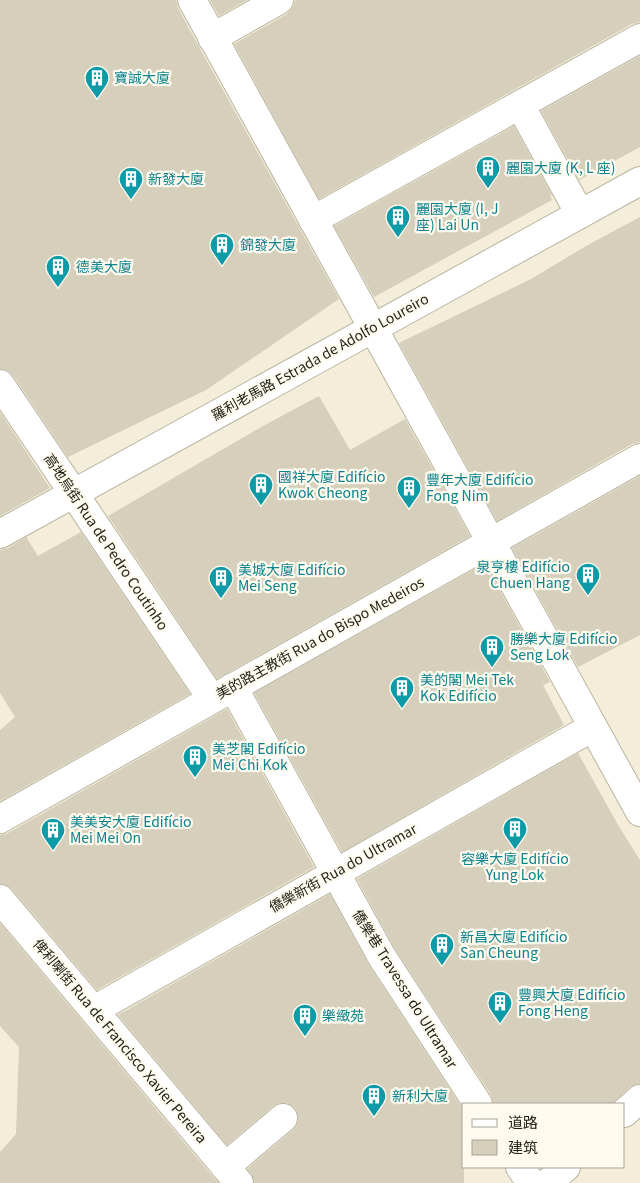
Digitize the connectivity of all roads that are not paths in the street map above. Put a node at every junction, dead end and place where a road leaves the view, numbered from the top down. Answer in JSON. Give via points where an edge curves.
{"nodes":[{"id":1,"x":192,"y":0,"type":"edge"},
{"id":2,"x":279,"y":0,"type":"edge"},
{"id":3,"x":212,"y":38,"type":"junction"},
{"id":4,"x":640,"y":38,"type":"edge"},
{"id":5,"x":520,"y":105,"type":"junction"},
{"id":6,"x":640,"y":181,"type":"edge"},
{"id":7,"x":580,"y":214,"type":"junction"},
{"id":8,"x":314,"y":220,"type":"junction"},
{"id":9,"x":373,"y":328,"type":"junction"},
{"id":10,"x":0,"y":384,"type":"edge"},
{"id":11,"x":640,"y":458,"type":"edge"},
{"id":12,"x":74,"y":493,"type":"junction"},
{"id":13,"x":0,"y":534,"type":"edge"},
{"id":14,"x":491,"y":542,"type":"junction"},
{"id":15,"x":223,"y":693,"type":"junction"},
{"id":16,"x":593,"y":727,"type":"junction"},
{"id":17,"x":640,"y":812,"type":"edge"},
{"id":18,"x":0,"y":819,"type":"edge"},
{"id":19,"x":335,"y":872,"type":"junction"},
{"id":20,"x":0,"y":898,"type":"edge"},
{"id":21,"x":94,"y":1010,"type":"junction"},
{"id":22,"x":640,"y":1098,"type":"edge"},
{"id":23,"x":477,"y":1103,"type":"edge"},
{"id":24,"x":625,"y":1112,"type":"edge"},
{"id":25,"x":283,"y":1118,"type":"dead end"},
{"id":26,"x":521,"y":1168,"type":"edge"},
{"id":27,"x":565,"y":1168,"type":"edge"},
{"id":28,"x":232,"y":1175,"type":"edge"},
{"id":29,"x":531,"y":1183,"type":"edge"},
{"id":30,"x":548,"y":1183,"type":"edge"}],
"edges":[{"from":1,"to":3,"type":"street"},
{"from":2,"to":3,"type":"street"},
{"from":3,"to":8,"type":"street"},
{"from":4,"to":5,"type":"street"},
{"from":5,"to":7,"type":"street"},
{"from":5,"to":8,"type":"street"},
{"from":6,"to":7,"type":"street","name":"羅利老馬路 Estrada de Adolfo Loureiro"},
{"from":7,"to":9,"type":"street","name":"羅利老馬路 Estrada de Adolfo Loureiro"},
{"from":8,"to":9,"type":"street"},
{"from":9,"to":12,"type":"street","name":"羅利老馬路 Estrada de Adolfo Loureiro"},
{"from":9,"to":14,"type":"street"},
{"from":10,"to":12,"type":"street","name":"高地烏街 Rua de Pedro Coutinho"},
{"from":11,"to":14,"type":"street","name":"美的路主教街 Rua do Bispo Medeiros"},
{"from":12,"to":13,"type":"street","name":"羅利老馬路 Estrada de Adolfo Loureiro"},
{"from":12,"to":15,"type":"street","name":"高地烏街 Rua de Pedro Coutinho"},
{"from":14,"to":15,"type":"street","name":"美的路主教街 Rua do Bispo Medeiros"},
{"from":14,"to":16,"type":"street"},
{"from":15,"to":18,"type":"street","name":"美的路主教街 Rua do Bispo Medeiros"},
{"from":15,"to":19,"type":"street","name":"僑樂巷 Travessa do Ultramar"},
{"from":16,"to":17,"type":"street"},
{"from":16,"to":19,"type":"street","name":"僑樂新街 Rua do Ultramar"},
{"from":19,"to":21,"type":"street","name":"僑樂新街 Rua do Ultramar"},
{"from":19,"to":23,"type":"street","name":"僑樂巷 Travessa do Ultramar","via":[[382,957]]},
{"from":20,"to":21,"type":"street","name":"俾利喇街 Rua de Francisco Xavier Pereira"},
{"from":21,"to":28,"type":"street","name":"俾利喇街 Rua de Francisco Xavier Pereira"},
{"from":22,"to":24,"type":"street"},
{"from":25,"to":28,"type":"street"},
{"from":26,"to":29,"type":"street"},
{"from":27,"to":30,"type":"street"}]}
